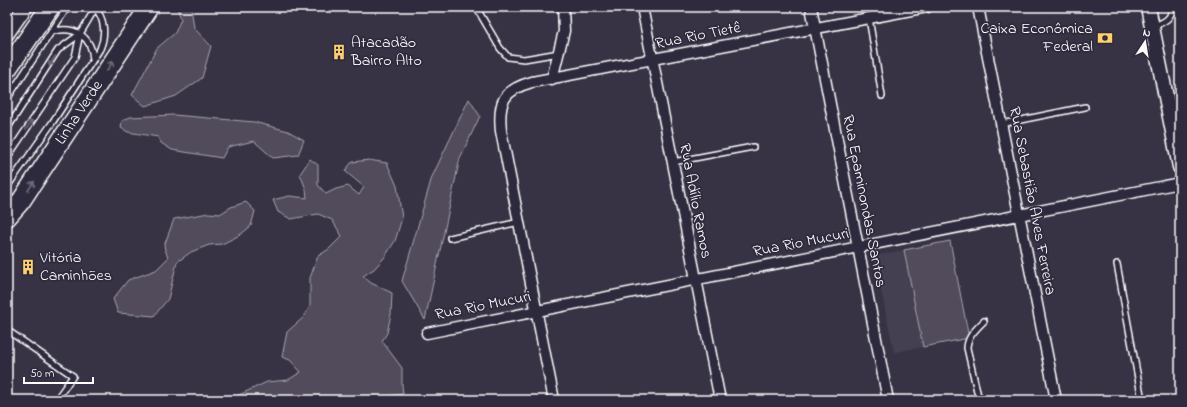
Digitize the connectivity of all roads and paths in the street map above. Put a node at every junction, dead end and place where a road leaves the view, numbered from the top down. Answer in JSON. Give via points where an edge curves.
{"nodes":[{"id":1,"x":25,"y":7,"type":"edge"},
{"id":2,"x":50,"y":7,"type":"edge"},
{"id":3,"x":74,"y":7,"type":"edge"},
{"id":4,"x":94,"y":7,"type":"edge"},
{"id":5,"x":149,"y":7,"type":"edge"},
{"id":6,"x":476,"y":7,"type":"edge"},
{"id":7,"x":563,"y":7,"type":"edge"},
{"id":8,"x":642,"y":7,"type":"edge"},
{"id":9,"x":810,"y":7,"type":"edge"},
{"id":10,"x":927,"y":7,"type":"edge"},
{"id":11,"x":978,"y":7,"type":"edge"},
{"id":12,"x":1148,"y":7,"type":"edge"},
{"id":13,"x":1172,"y":7,"type":"edge"},
{"id":14,"x":869,"y":18,"type":"junction"},
{"id":15,"x":1152,"y":27,"type":"junction"},
{"id":16,"x":815,"y":28,"type":"junction"},
{"id":17,"x":7,"y":32,"type":"edge"},
{"id":18,"x":51,"y":32,"type":"junction"},
{"id":19,"x":80,"y":34,"type":"junction"},
{"id":20,"x":559,"y":53,"type":"junction"},
{"id":21,"x":93,"y":60,"type":"junction"},
{"id":22,"x":652,"y":60,"type":"junction"},
{"id":23,"x":7,"y":69,"type":"edge"},
{"id":24,"x":552,"y":79,"type":"junction"},
{"id":25,"x":882,"y":96,"type":"dead end"},
{"id":26,"x":7,"y":99,"type":"edge"},
{"id":27,"x":1085,"y":107,"type":"dead end"},
{"id":28,"x":1001,"y":124,"type":"junction"},
{"id":29,"x":7,"y":129,"type":"edge"},
{"id":30,"x":753,"y":147,"type":"dead end"},
{"id":31,"x":7,"y":158,"type":"edge"},
{"id":32,"x":672,"y":162,"type":"junction"},
{"id":33,"x":1180,"y":166,"type":"edge"},
{"id":34,"x":1180,"y":183,"type":"edge"},
{"id":35,"x":7,"y":186,"type":"edge"},
{"id":36,"x":1019,"y":215,"type":"junction"},
{"id":37,"x":7,"y":217,"type":"edge"},
{"id":38,"x":519,"y":222,"type":"junction"},
{"id":39,"x":450,"y":238,"type":"dead end"},
{"id":40,"x":858,"y":247,"type":"junction"},
{"id":41,"x":1117,"y":264,"type":"dead end"},
{"id":42,"x":696,"y":280,"type":"junction"},
{"id":43,"x":536,"y":311,"type":"junction"},
{"id":44,"x":984,"y":320,"type":"dead end"},
{"id":45,"x":7,"y":330,"type":"edge"},
{"id":46,"x":427,"y":333,"type":"dead end"},
{"id":47,"x":56,"y":400,"type":"edge"},
{"id":48,"x":554,"y":400,"type":"edge"},
{"id":49,"x":720,"y":400,"type":"edge"},
{"id":50,"x":888,"y":400,"type":"edge"},
{"id":51,"x":979,"y":400,"type":"edge"},
{"id":52,"x":1056,"y":400,"type":"edge"},
{"id":53,"x":1142,"y":400,"type":"edge"}],
"edges":[{"from":1,"to":17,"type":"main road"},
{"from":2,"to":23,"type":"highway"},
{"from":3,"to":18,"type":"lane","via":[[65,11]]},
{"from":4,"to":19,"type":"lane"},
{"from":4,"to":21,"type":"lane","via":[[102,23],[104,36]]},
{"from":37,"to":5,"type":"highway","name":"Linha Verde","one_way":true,"via":[[21,201]]},
{"from":6,"to":20,"type":"lane","via":[[508,57],[524,59]]},
{"from":7,"to":20,"type":"street","via":[[564,30]]},
{"from":8,"to":22,"type":"street","name":"Rua Adílio Ramos"},
{"from":9,"to":16,"type":"street","name":"Rua Epaminondas Santos"},
{"from":10,"to":14,"type":"street","name":"Rua Rio Tietê"},
{"from":11,"to":28,"type":"street","name":"Rua Sebastião Alves Ferreira"},
{"from":12,"to":15,"type":"main road"},
{"from":13,"to":15,"type":"lane","via":[[1168,20]]},
{"from":14,"to":16,"type":"street","name":"Rua Rio Tietê"},
{"from":14,"to":25,"type":"lane"},
{"from":15,"to":33,"type":"main road"},
{"from":16,"to":22,"type":"street","name":"Rua Rio Tietê"},
{"from":16,"to":40,"type":"street","name":"Rua Epaminondas Santos"},
{"from":18,"to":19,"type":"lane","via":[[66,30]]},
{"from":18,"to":26,"type":"lane"},
{"from":19,"to":21,"type":"lane","via":[[90,46]]},
{"from":19,"to":29,"type":"lane","one_way":true,"via":[[58,50]]},
{"from":31,"to":19,"type":"lane","one_way":true,"via":[[75,57]]},
{"from":20,"to":24,"type":"street"},
{"from":21,"to":35,"type":"lane"},
{"from":22,"to":24,"type":"street","name":"Rua Rio Tietê"},
{"from":22,"to":32,"type":"street","name":"Rua Adílio Ramos"},
{"from":24,"to":38,"type":"street","name":"Rua Rio Tietê","via":[[523,85],[509,93],[503,100],[500,110],[501,131]]},
{"from":27,"to":28,"type":"lane"},
{"from":28,"to":36,"type":"street","name":"Rua Sebastião Alves Ferreira"},
{"from":30,"to":32,"type":"lane"},
{"from":32,"to":42,"type":"street","name":"Rua Adílio Ramos"},
{"from":34,"to":36,"type":"street","name":"Rua Rio Mucuri"},
{"from":36,"to":40,"type":"street","name":"Rua Rio Mucuri"},
{"from":36,"to":52,"type":"street","name":"Rua Sebastião Alves Ferreira"},
{"from":38,"to":39,"type":"lane"},
{"from":38,"to":43,"type":"street"},
{"from":40,"to":42,"type":"street","name":"Rua Rio Mucuri"},
{"from":40,"to":50,"type":"street","name":"Rua Epaminondas Santos"},
{"from":41,"to":53,"type":"lane"},
{"from":42,"to":43,"type":"street","name":"Rua Rio Mucuri"},
{"from":42,"to":49,"type":"street","name":"Rua Adílio Ramos"},
{"from":43,"to":46,"type":"street","name":"Rua Rio Mucuri"},
{"from":43,"to":48,"type":"street"},
{"from":44,"to":51,"type":"lane","via":[[967,343]]},
{"from":45,"to":47,"type":"lane","via":[[73,376]]}]}
